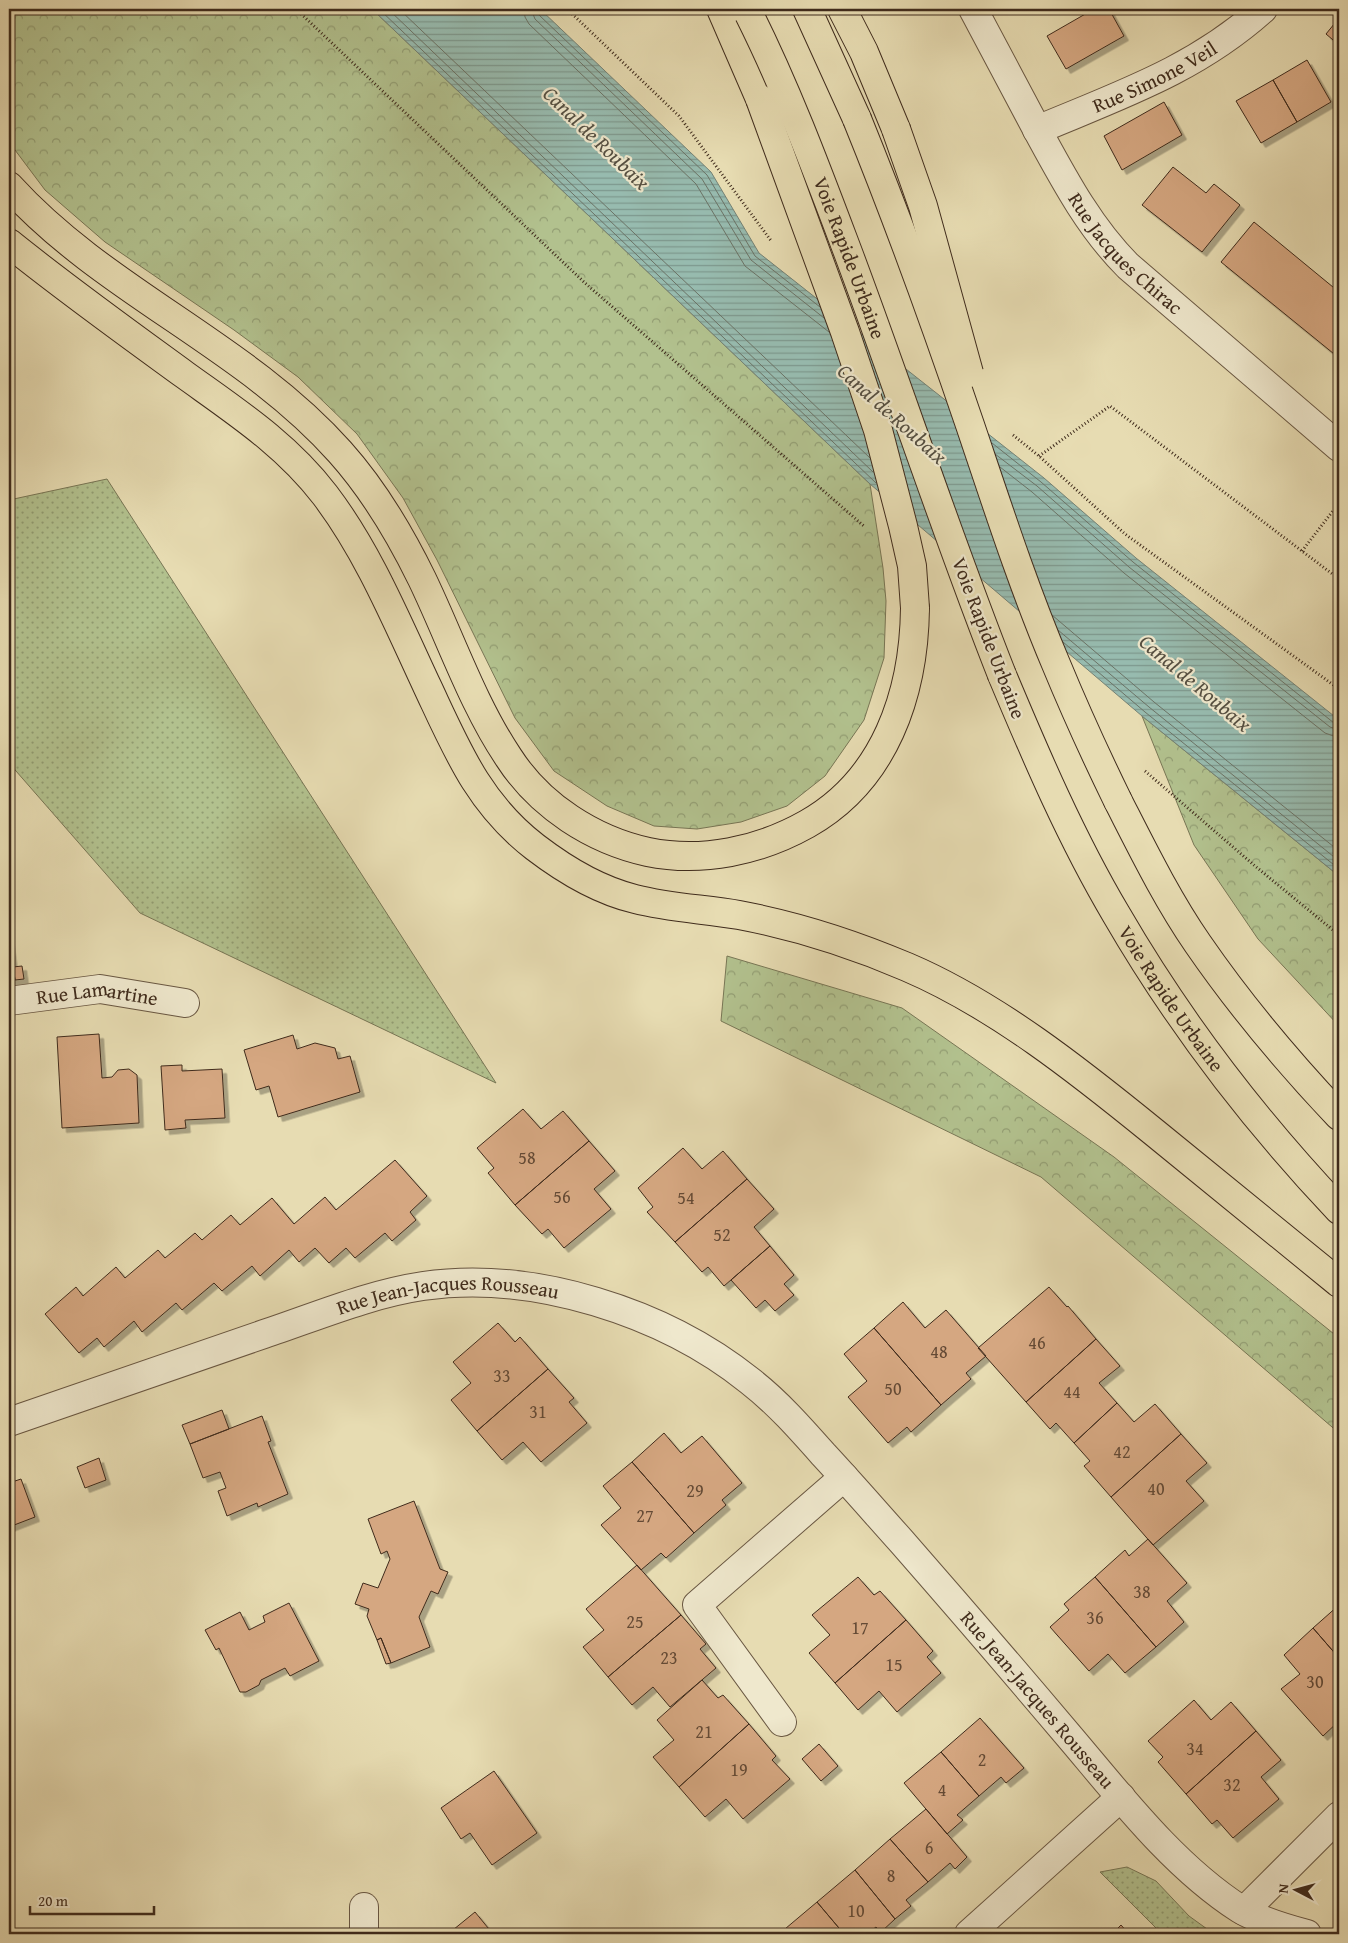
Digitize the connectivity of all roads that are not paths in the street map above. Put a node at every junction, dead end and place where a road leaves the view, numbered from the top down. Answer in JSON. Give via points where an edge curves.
{"nodes":[{"id":1,"x":721,"y":9,"type":"edge"},
{"id":2,"x":807,"y":9,"type":"edge"},
{"id":3,"x":842,"y":9,"type":"edge"},
{"id":4,"x":973,"y":9,"type":"edge"},
{"id":5,"x":1263,"y":9,"type":"edge"},
{"id":6,"x":747,"y":12,"type":"edge"},
{"id":7,"x":1037,"y":130,"type":"junction"},
{"id":8,"x":9,"y":186,"type":"edge"},
{"id":9,"x":9,"y":243,"type":"edge"},
{"id":10,"x":1339,"y":447,"type":"edge"},
{"id":11,"x":1032,"y":603,"type":"junction"},
{"id":12,"x":9,"y":1002,"type":"edge"},
{"id":13,"x":185,"y":1003,"type":"dead end"},
{"id":14,"x":1339,"y":1116,"type":"edge"},
{"id":15,"x":1339,"y":1210,"type":"edge"},
{"id":16,"x":1339,"y":1283,"type":"edge"},
{"id":17,"x":9,"y":1422,"type":"edge"},
{"id":18,"x":844,"y":1477,"type":"junction"},
{"id":19,"x":782,"y":1722,"type":"dead end"},
{"id":20,"x":1121,"y":1797,"type":"junction"},
{"id":21,"x":1339,"y":1816,"type":"edge"},
{"id":22,"x":364,"y":1907,"type":"dead end"},
{"id":23,"x":1244,"y":1911,"type":"junction"},
{"id":24,"x":364,"y":1934,"type":"edge"},
{"id":25,"x":969,"y":1934,"type":"edge"},
{"id":26,"x":1307,"y":1934,"type":"edge"}],
"edges":[{"from":1,"to":8,"type":"highway","bridge":true,"via":[[760,99],[878,430],[912,566],[915,608],[907,684],[893,727],[875,761],[825,814],[788,835],[747,850],[704,856],[668,856],[630,848],[595,834],[565,816],[536,791],[510,760],[490,725],[397,530],[368,486],[340,452],[271,387],[72,246]]},
{"from":2,"to":11,"type":"highway","bridge":true,"via":[[889,196]]},
{"from":3,"to":11,"type":"highway","bridge":true,"via":[[896,129],[923,206]]},
{"from":4,"to":7,"type":"street","name":"Rue Jacques Chirac"},
{"from":5,"to":7,"type":"street","name":"Rue Simone Veil","via":[[1188,64]]},
{"from":6,"to":15,"type":"highway","name":"Voie Rapide Urbaine","bridge":true,"via":[[797,120],[826,193],[965,581],[1042,770],[1076,840],[1115,913],[1157,981],[1248,1106]]},
{"from":7,"to":10,"type":"street","name":"Rue Jacques Chirac","via":[[1087,216],[1128,266]]},
{"from":9,"to":16,"type":"highway","via":[[93,308],[253,422],[324,493],[382,589],[456,749],[478,788],[503,819],[530,843],[565,869],[614,892],[649,902],[739,915],[799,928],[851,944],[961,993],[1073,1068]]},
{"from":11,"to":14,"type":"highway","bridge":true,"via":[[1087,737],[1155,873],[1197,943],[1256,1024]]},
{"from":12,"to":13,"type":"street","name":"Rue Lamartine","via":[[100,989]]},
{"from":17,"to":18,"type":"street","name":"Rue Jean-Jacques Rousseau","via":[[373,1298],[451,1283],[515,1285],[607,1306],[696,1345],[724,1362],[768,1397]]},
{"from":18,"to":19,"type":"street","via":[[697,1605]]},
{"from":18,"to":20,"type":"street","name":"Rue Jean-Jacques Rousseau"},
{"from":20,"to":23,"type":"street","name":"Rue Jean-Jacques Rousseau","via":[[1184,1866]]},
{"from":20,"to":25,"type":"street"},
{"from":21,"to":23,"type":"street"},
{"from":22,"to":24,"type":"street"},
{"from":23,"to":26,"type":"street","name":"Rue Jean-Jacques Rousseau"}]}
